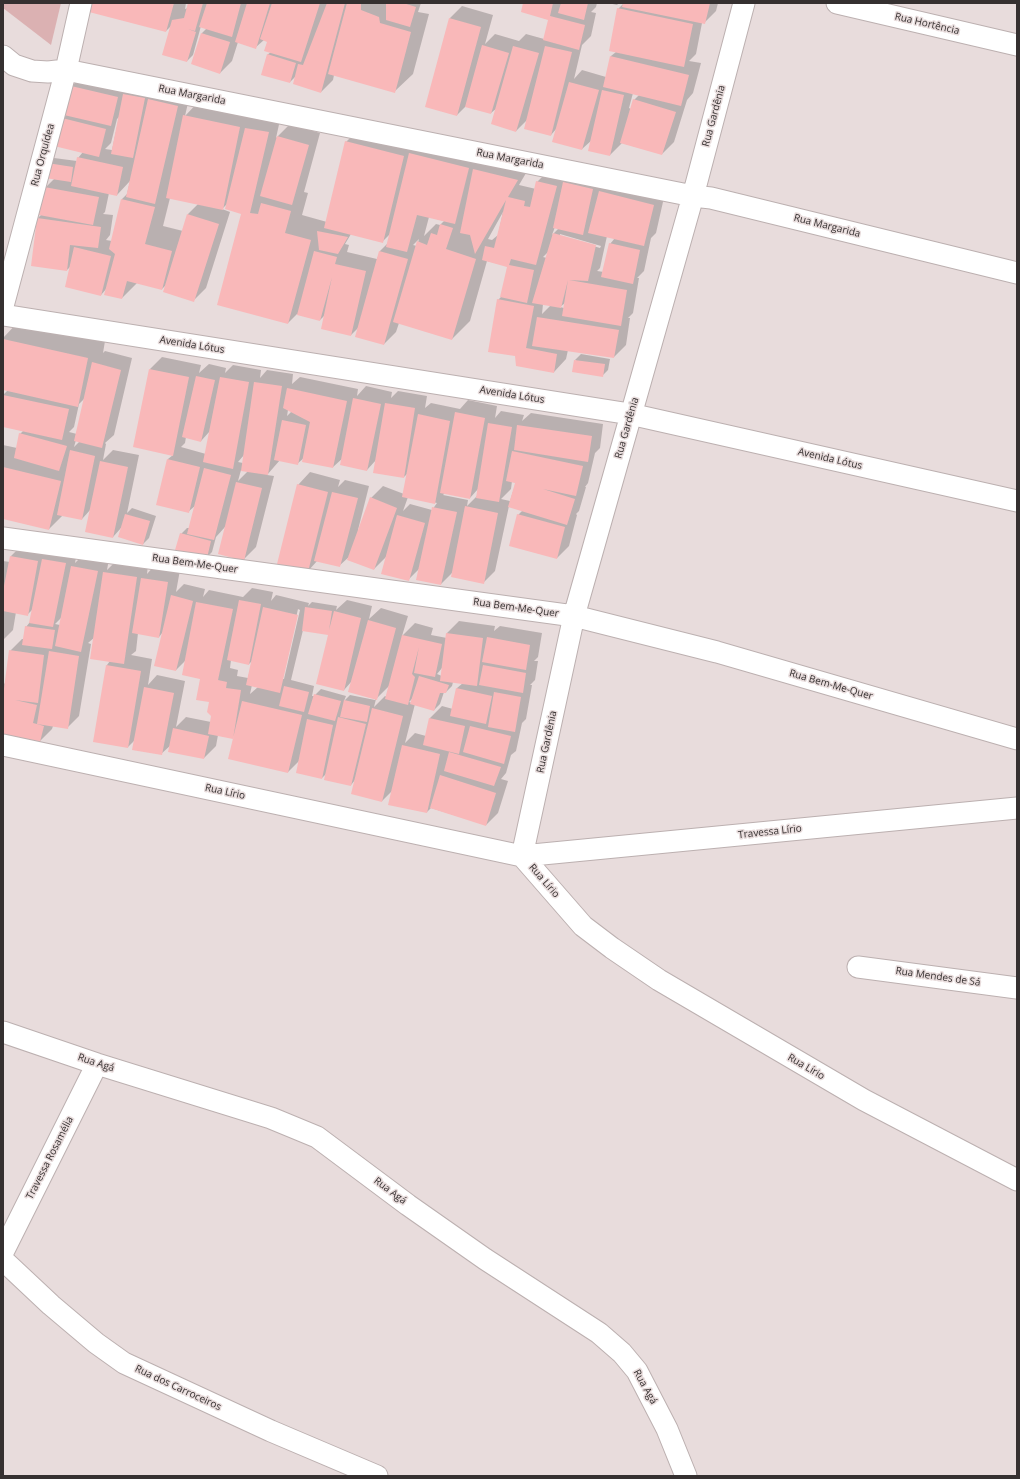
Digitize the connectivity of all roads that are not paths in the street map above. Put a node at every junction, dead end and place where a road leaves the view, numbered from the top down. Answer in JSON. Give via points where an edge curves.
{"nodes":[{"id":1,"x":81,"y":3,"type":"edge"},
{"id":2,"x":744,"y":3,"type":"edge"},
{"id":3,"x":838,"y":3,"type":"edge"},
{"id":4,"x":1017,"y":45,"type":"edge"},
{"id":5,"x":3,"y":56,"type":"edge"},
{"id":6,"x":66,"y":70,"type":"junction"},
{"id":7,"x":692,"y":196,"type":"junction"},
{"id":8,"x":1017,"y":273,"type":"edge"},
{"id":9,"x":3,"y":306,"type":"edge"},
{"id":10,"x":3,"y":315,"type":"edge"},
{"id":11,"x":630,"y":414,"type":"junction"},
{"id":12,"x":1017,"y":501,"type":"edge"},
{"id":13,"x":3,"y":538,"type":"edge"},
{"id":14,"x":574,"y":616,"type":"junction"},
{"id":15,"x":1017,"y":739,"type":"edge"},
{"id":16,"x":3,"y":745,"type":"edge"},
{"id":17,"x":1017,"y":808,"type":"edge"},
{"id":18,"x":522,"y":856,"type":"junction"},
{"id":19,"x":858,"y":967,"type":"dead end"},
{"id":20,"x":1017,"y":988,"type":"edge"},
{"id":21,"x":3,"y":1032,"type":"edge"},
{"id":22,"x":97,"y":1064,"type":"junction"},
{"id":23,"x":1017,"y":1180,"type":"edge"},
{"id":24,"x":3,"y":1252,"type":"edge"},
{"id":25,"x":3,"y":1260,"type":"edge"},
{"id":26,"x":377,"y":1476,"type":"edge"},
{"id":27,"x":686,"y":1476,"type":"edge"}],
"edges":[{"from":1,"to":6,"type":"street","name":"Rua Orquídea"},
{"from":2,"to":7,"type":"street","name":"Rua Gardênia"},
{"from":3,"to":4,"type":"street","name":"Rua Hortência"},
{"from":5,"to":6,"type":"street","name":"Rua Margarida","via":[[14,65],[32,71]]},
{"from":6,"to":7,"type":"street","name":"Rua Margarida"},
{"from":6,"to":9,"type":"street","name":"Rua Orquídea"},
{"from":7,"to":8,"type":"street","name":"Rua Margarida","via":[[719,200]]},
{"from":7,"to":11,"type":"street","name":"Rua Gardênia"},
{"from":10,"to":11,"type":"street","name":"Avenida Lótus"},
{"from":11,"to":12,"type":"street","name":"Avenida Lótus"},
{"from":11,"to":14,"type":"street","name":"Rua Gardênia"},
{"from":13,"to":14,"type":"street","name":"Rua Bem-Me-Quer"},
{"from":14,"to":15,"type":"street","name":"Rua Bem-Me-Quer","via":[[717,652]]},
{"from":14,"to":18,"type":"street","name":"Rua Gardênia"},
{"from":16,"to":18,"type":"street","name":"Rua Lírio"},
{"from":17,"to":18,"type":"street","name":"Travessa Lírio"},
{"from":18,"to":23,"type":"street","name":"Rua Lírio","via":[[583,926],[658,980],[864,1100]]},
{"from":19,"to":20,"type":"street","name":"Rua Mendes de Sá"},
{"from":21,"to":22,"type":"street","name":"Rua Agá"},
{"from":22,"to":24,"type":"street","name":"Travessa Rosamélia"},
{"from":22,"to":27,"type":"street","name":"Rua Agá","via":[[271,1118],[318,1138],[485,1259],[599,1332],[637,1371],[667,1429]]},
{"from":25,"to":26,"type":"street","name":"Rua dos Carroceiros","via":[[51,1305],[124,1363],[271,1431]]}]}
